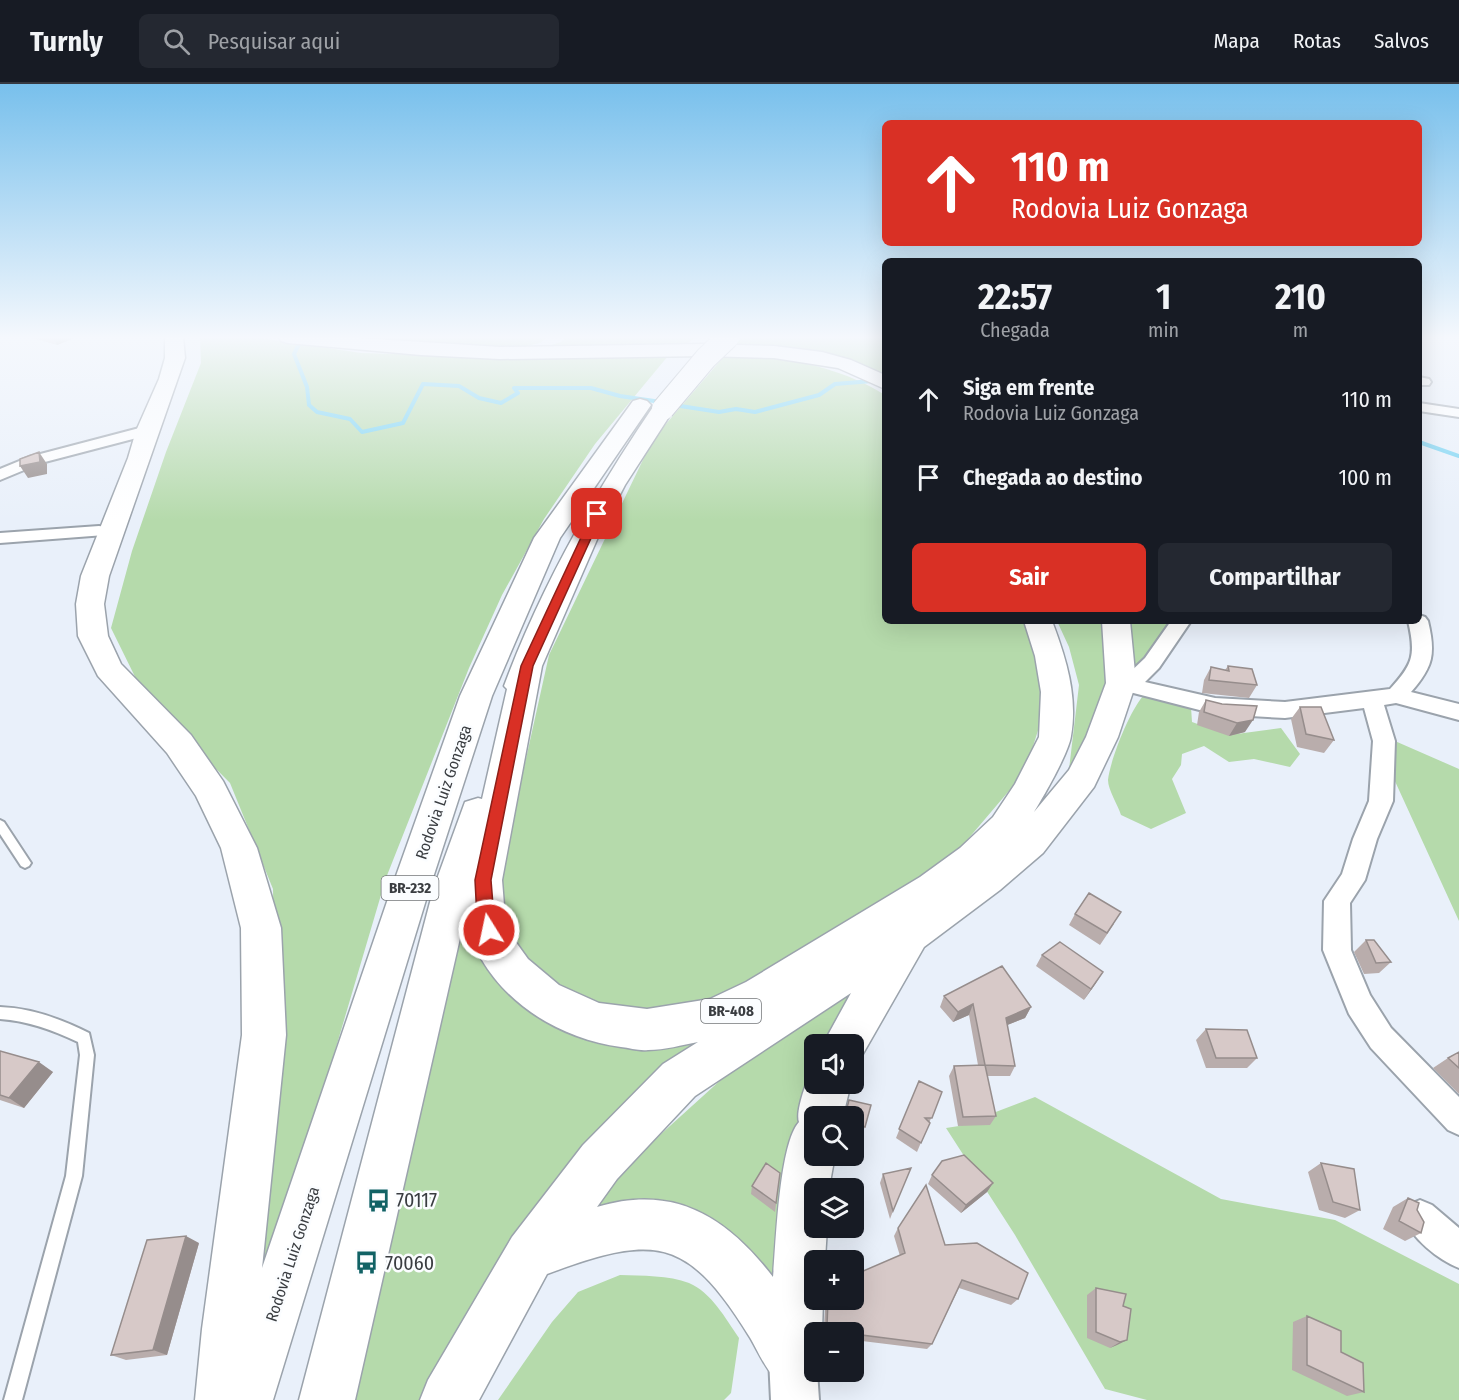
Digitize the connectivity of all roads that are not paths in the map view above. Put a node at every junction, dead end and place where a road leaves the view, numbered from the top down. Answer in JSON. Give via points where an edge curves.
{"nodes":[{"id":1,"x":161,"y":398,"type":"edge"},
{"id":2,"x":655,"y":398,"type":"edge"},
{"id":3,"x":652,"y":401,"type":"junction"},
{"id":4,"x":1422,"y":407,"type":"edge"},
{"id":5,"x":1459,"y":413,"type":"edge"},
{"id":6,"x":147,"y":431,"type":"junction"},
{"id":7,"x":0,"y":475,"type":"edge"},
{"id":8,"x":99,"y":531,"type":"dead end"},
{"id":9,"x":0,"y":538,"type":"edge"},
{"id":10,"x":1039,"y":624,"type":"edge"},
{"id":11,"x":1116,"y":624,"type":"edge"},
{"id":12,"x":1178,"y":624,"type":"edge"},
{"id":13,"x":1419,"y":624,"type":"edge"},
{"id":14,"x":527,"y":666,"type":"junction"},
{"id":15,"x":1125,"y":684,"type":"junction"},
{"id":16,"x":1384,"y":698,"type":"junction"},
{"id":17,"x":1459,"y":712,"type":"edge"},
{"id":18,"x":0,"y":825,"type":"edge"},
{"id":19,"x":25,"y":863,"type":"dead end"},
{"id":20,"x":912,"y":933,"type":"junction"},
{"id":21,"x":0,"y":1013,"type":"edge"},
{"id":22,"x":851,"y":1034,"type":"edge"},
{"id":23,"x":1459,"y":1119,"type":"edge"},
{"id":24,"x":809,"y":1166,"type":"edge"},
{"id":25,"x":1420,"y":1217,"type":"edge"},
{"id":26,"x":1459,"y":1251,"type":"edge"},
{"id":27,"x":530,"y":1255,"type":"junction"},
{"id":28,"x":794,"y":1379,"type":"edge"},
{"id":29,"x":13,"y":1400,"type":"edge"},
{"id":30,"x":223,"y":1400,"type":"edge"},
{"id":31,"x":245,"y":1400,"type":"edge"},
{"id":32,"x":327,"y":1400,"type":"edge"},
{"id":33,"x":448,"y":1400,"type":"edge"}],
"edges":[{"from":1,"to":6,"type":"highway"},
{"from":2,"to":3,"type":"highway","name":"Rodovia Luiz Gonzaga","number":"BR-232","bridge":true},
{"from":3,"to":14,"type":"highway","name":"Rodovia Luiz Gonzaga","number":"BR-232"},
{"from":3,"to":31,"type":"highway","name":"Rodovia Luiz Gonzaga","number":"BR-232","via":[[597,462],[548,538],[476,696]]},
{"from":4,"to":5,"type":"street"},
{"from":6,"to":7,"type":"street","via":[[35,460]]},
{"from":6,"to":30,"type":"highway","via":[[95,576],[90,604],[93,636],[109,669],[179,744],[211,790],[239,848],[261,928],[264,1035]]},
{"from":8,"to":9,"type":"street"},
{"from":10,"to":14,"type":"highway","number":"BR-408","via":[[1057,692],[1055,737],[1006,827],[973,859],[933,888],[761,996],[714,1019],[647,1030],[596,1023],[544,999],[513,972],[494,942],[485,918],[483,880]]},
{"from":11,"to":15,"type":"highway","number":"BR-408"},
{"from":12,"to":15,"type":"street","via":[[1152,663]]},
{"from":13,"to":16,"type":"street","via":[[1425,645],[1420,670]]},
{"from":14,"to":32,"type":"highway","name":"Rodovia Luiz Gonzaga","number":"BR-232","via":[[453,887]]},
{"from":15,"to":16,"type":"street","via":[[1215,706],[1285,710]]},
{"from":15,"to":20,"type":"highway","number":"BR-408","via":[[1082,778],[1037,835],[987,879]]},
{"from":16,"to":17,"type":"street"},
{"from":16,"to":23,"type":"street","via":[[1381,801],[1356,871],[1337,901],[1337,950],[1359,1004],[1381,1038]]},
{"from":18,"to":19,"type":"lane"},
{"from":20,"to":22,"type":"highway"},
{"from":20,"to":27,"type":"highway","number":"BR-408","via":[[680,1080],[600,1162]]},
{"from":21,"to":29,"type":"lane","via":[[15,1013],[69,1030],[84,1038],[87,1055],[74,1176]]},
{"from":24,"to":28,"type":"highway"},
{"from":25,"to":26,"type":"street"},
{"from":27,"to":28,"type":"highway","via":[[608,1228],[652,1222],[680,1230],[714,1250],[754,1296]]},
{"from":27,"to":33,"type":"highway","number":"BR-408"}]}
